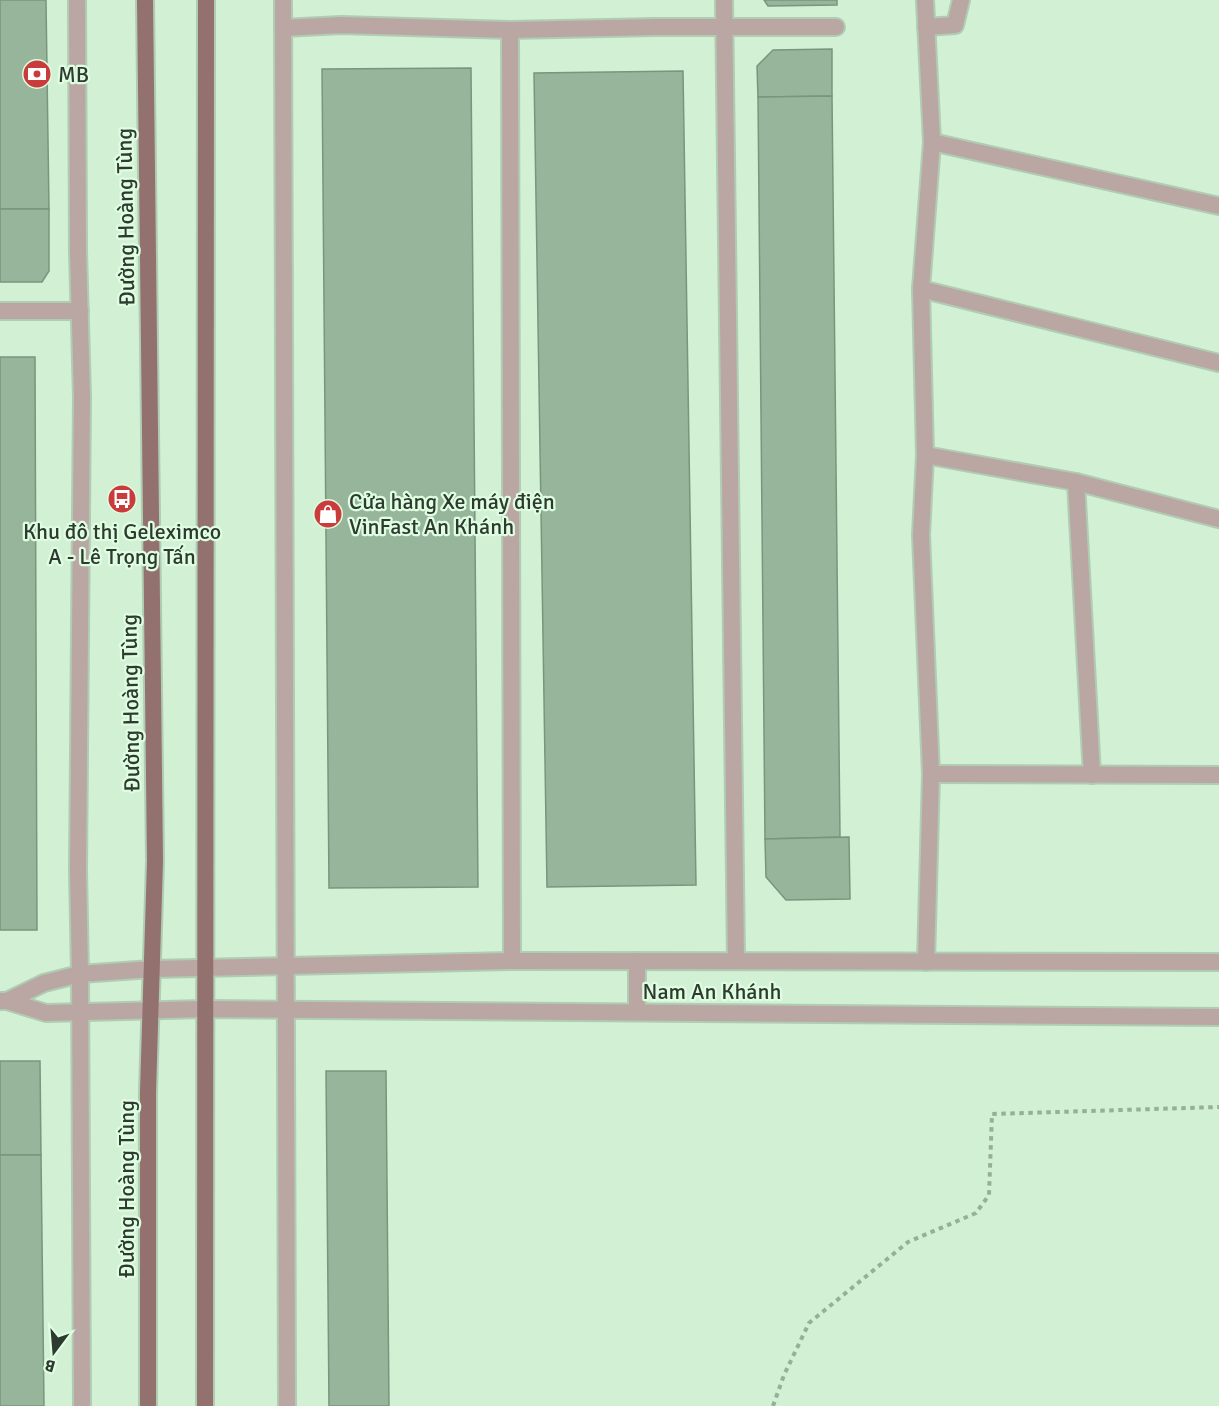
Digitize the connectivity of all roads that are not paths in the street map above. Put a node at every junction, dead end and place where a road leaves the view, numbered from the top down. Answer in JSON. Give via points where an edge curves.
{"nodes":[{"id":1,"x":77,"y":0,"type":"edge"},
{"id":2,"x":145,"y":0,"type":"edge"},
{"id":3,"x":206,"y":0,"type":"edge"},
{"id":4,"x":283,"y":0,"type":"edge"},
{"id":5,"x":724,"y":0,"type":"edge"},
{"id":6,"x":925,"y":0,"type":"edge"},
{"id":7,"x":961,"y":0,"type":"edge"},
{"id":8,"x":836,"y":27,"type":"dead end"},
{"id":9,"x":926,"y":27,"type":"junction"},
{"id":10,"x":283,"y":28,"type":"junction"},
{"id":11,"x":724,"y":29,"type":"junction"},
{"id":12,"x":510,"y":30,"type":"junction"},
{"id":13,"x":932,"y":142,"type":"junction"},
{"id":14,"x":1219,"y":206,"type":"edge"},
{"id":15,"x":921,"y":289,"type":"junction"},
{"id":16,"x":80,"y":311,"type":"junction"},
{"id":17,"x":0,"y":312,"type":"edge"},
{"id":18,"x":1219,"y":363,"type":"edge"},
{"id":19,"x":925,"y":455,"type":"junction"},
{"id":20,"x":1076,"y":482,"type":"junction"},
{"id":21,"x":1219,"y":519,"type":"edge"},
{"id":22,"x":931,"y":774,"type":"junction"},
{"id":23,"x":1092,"y":775,"type":"junction"},
{"id":24,"x":1219,"y":775,"type":"edge"},
{"id":25,"x":736,"y":960,"type":"junction"},
{"id":26,"x":512,"y":961,"type":"junction"},
{"id":27,"x":637,"y":961,"type":"junction"},
{"id":28,"x":926,"y":962,"type":"junction"},
{"id":29,"x":1219,"y":962,"type":"edge"},
{"id":30,"x":285,"y":965,"type":"junction"},
{"id":31,"x":205,"y":968,"type":"junction"},
{"id":32,"x":152,"y":969,"type":"junction"},
{"id":33,"x":80,"y":974,"type":"junction"},
{"id":34,"x":4,"y":1001,"type":"edge"},
{"id":35,"x":205,"y":1009,"type":"junction"},
{"id":36,"x":150,"y":1010,"type":"junction"},
{"id":37,"x":285,"y":1010,"type":"junction"},
{"id":38,"x":80,"y":1012,"type":"junction"},
{"id":39,"x":637,"y":1012,"type":"junction"},
{"id":40,"x":1219,"y":1017,"type":"edge"},
{"id":41,"x":82,"y":1406,"type":"edge"},
{"id":42,"x":148,"y":1406,"type":"edge"},
{"id":43,"x":205,"y":1406,"type":"edge"},
{"id":44,"x":287,"y":1406,"type":"edge"}],
"edges":[{"from":1,"to":16,"type":"street"},
{"from":2,"to":32,"type":"main road","name":"Đường Hoàng Tùng","via":[[155,861]]},
{"from":3,"to":31,"type":"main road"},
{"from":4,"to":10,"type":"street"},
{"from":5,"to":11,"type":"street"},
{"from":6,"to":9,"type":"street"},
{"from":7,"to":9,"type":"street","via":[[954,25]]},
{"from":8,"to":11,"type":"street"},
{"from":9,"to":13,"type":"street"},
{"from":10,"to":12,"type":"street"},
{"from":10,"to":30,"type":"street"},
{"from":11,"to":12,"type":"street"},
{"from":11,"to":25,"type":"street"},
{"from":12,"to":26,"type":"street"},
{"from":13,"to":14,"type":"street"},
{"from":13,"to":15,"type":"street"},
{"from":15,"to":18,"type":"street"},
{"from":15,"to":19,"type":"street"},
{"from":16,"to":17,"type":"street"},
{"from":16,"to":33,"type":"street"},
{"from":19,"to":20,"type":"street"},
{"from":19,"to":22,"type":"street","via":[[921,535]]},
{"from":20,"to":21,"type":"street"},
{"from":20,"to":23,"type":"street"},
{"from":22,"to":23,"type":"street"},
{"from":22,"to":28,"type":"street"},
{"from":23,"to":24,"type":"street"},
{"from":25,"to":27,"type":"street","name":"Nam An Khánh"},
{"from":25,"to":28,"type":"street","name":"Nam An Khánh"},
{"from":26,"to":27,"type":"street","name":"Nam An Khánh"},
{"from":26,"to":30,"type":"street","name":"Nam An Khánh"},
{"from":27,"to":39,"type":"street"},
{"from":28,"to":29,"type":"street","name":"Nam An Khánh"},
{"from":30,"to":31,"type":"street","name":"Nam An Khánh"},
{"from":30,"to":37,"type":"street"},
{"from":31,"to":32,"type":"street","name":"Nam An Khánh"},
{"from":31,"to":35,"type":"main road"},
{"from":32,"to":33,"type":"street","name":"Nam An Khánh"},
{"from":32,"to":36,"type":"main road","name":"Đường Hoàng Tùng"},
{"from":33,"to":34,"type":"street","name":"Nam An Khánh","via":[[44,983]]},
{"from":33,"to":38,"type":"street"},
{"from":34,"to":38,"type":"street","name":"Nam An Khánh","via":[[46,1013]]},
{"from":35,"to":36,"type":"street","name":"Nam An Khánh"},
{"from":35,"to":37,"type":"street","name":"Nam An Khánh"},
{"from":35,"to":43,"type":"main road"},
{"from":36,"to":38,"type":"street","name":"Nam An Khánh"},
{"from":36,"to":42,"type":"main road","name":"Đường Hoàng Tùng"},
{"from":37,"to":39,"type":"street","name":"Nam An Khánh"},
{"from":37,"to":44,"type":"street"},
{"from":38,"to":41,"type":"street"},
{"from":39,"to":40,"type":"street","name":"Nam An Khánh"}]}
